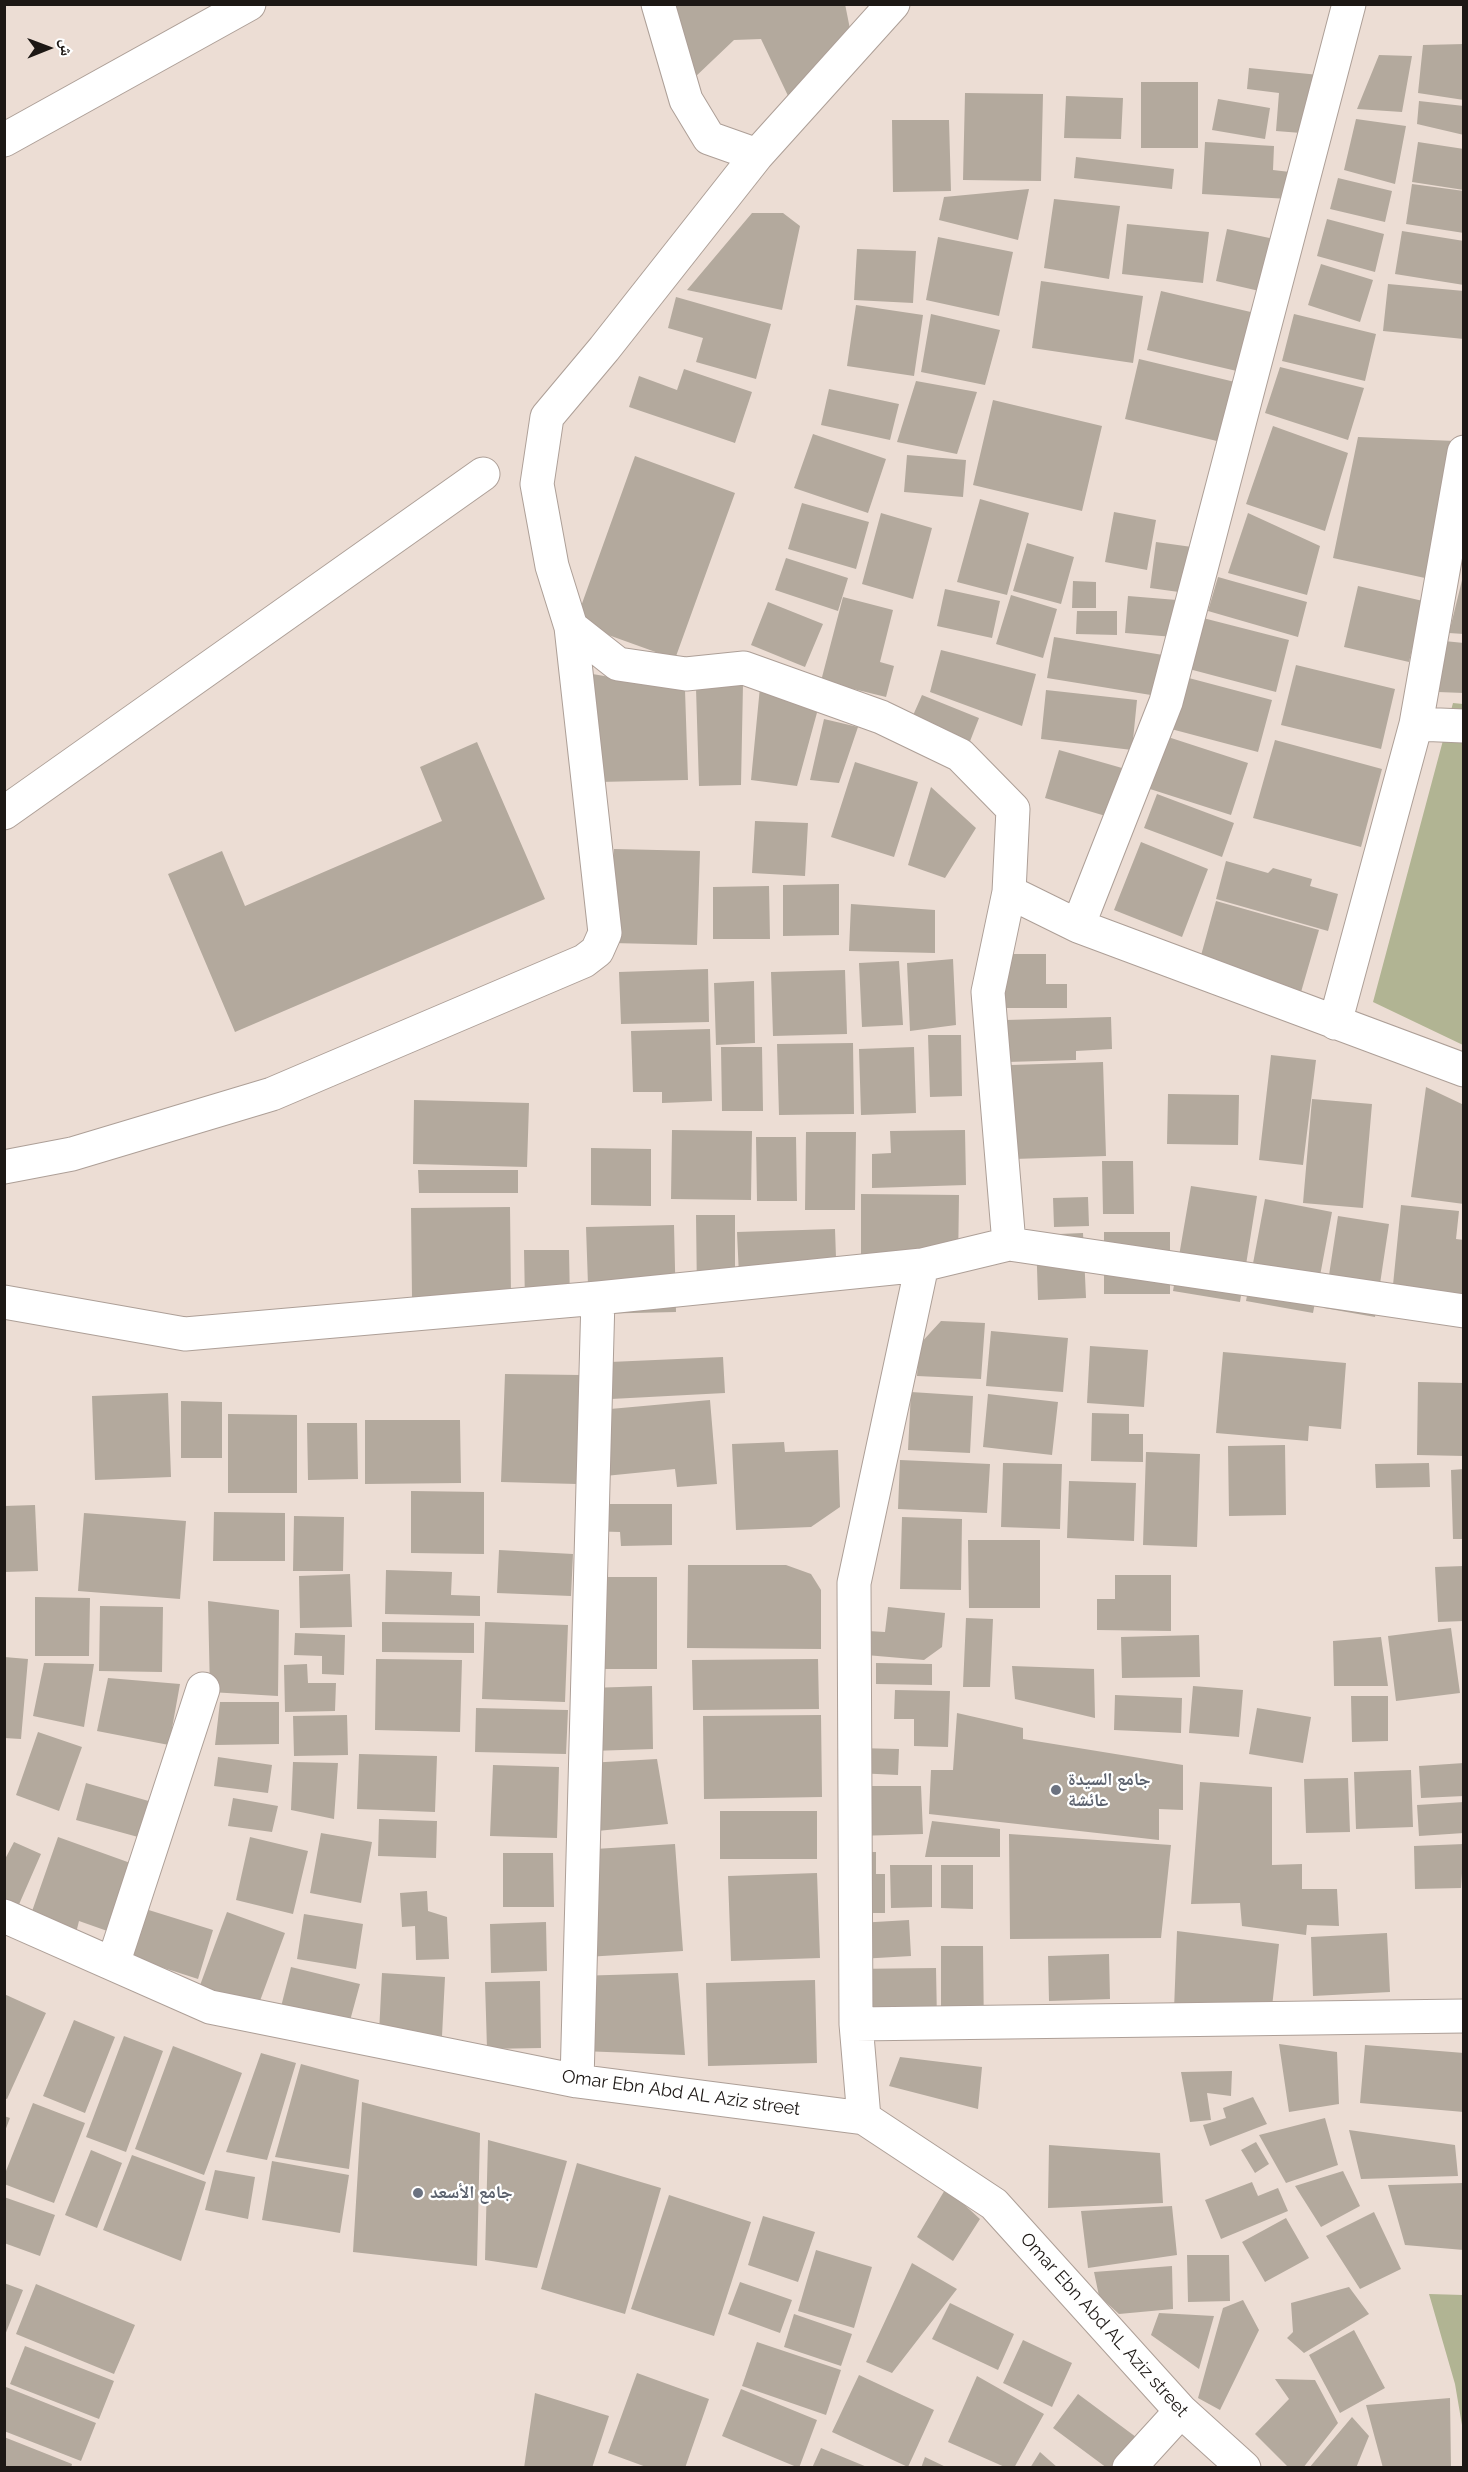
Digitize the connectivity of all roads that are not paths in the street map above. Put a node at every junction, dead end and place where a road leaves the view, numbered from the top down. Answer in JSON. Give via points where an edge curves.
{"nodes":[{"id":1,"x":249,"y":4,"type":"edge"},
{"id":2,"x":658,"y":4,"type":"edge"},
{"id":3,"x":893,"y":4,"type":"edge"},
{"id":4,"x":1349,"y":4,"type":"edge"},
{"id":5,"x":4,"y":140,"type":"edge"},
{"id":6,"x":757,"y":154,"type":"junction"},
{"id":7,"x":1464,"y":452,"type":"edge"},
{"id":8,"x":483,"y":474,"type":"dead end"},
{"id":9,"x":572,"y":627,"type":"junction"},
{"id":10,"x":1416,"y":724,"type":"junction"},
{"id":11,"x":1464,"y":726,"type":"edge"},
{"id":12,"x":4,"y":813,"type":"edge"},
{"id":13,"x":1010,"y":892,"type":"junction"},
{"id":14,"x":1078,"y":926,"type":"junction"},
{"id":15,"x":1335,"y":1023,"type":"junction"},
{"id":16,"x":1464,"y":1070,"type":"edge"},
{"id":17,"x":4,"y":1167,"type":"edge"},
{"id":18,"x":1009,"y":1244,"type":"junction"},
{"id":19,"x":922,"y":1265,"type":"junction"},
{"id":20,"x":598,"y":1298,"type":"junction"},
{"id":21,"x":4,"y":1302,"type":"edge"},
{"id":22,"x":1464,"y":1311,"type":"edge"},
{"id":23,"x":202,"y":1689,"type":"dead end"},
{"id":24,"x":4,"y":1916,"type":"edge"},
{"id":25,"x":113,"y":1964,"type":"junction"},
{"id":26,"x":1464,"y":2016,"type":"edge"},
{"id":27,"x":856,"y":2024,"type":"junction"},
{"id":28,"x":576,"y":2081,"type":"junction"},
{"id":29,"x":864,"y":2118,"type":"junction"},
{"id":30,"x":1181,"y":2411,"type":"junction"},
{"id":31,"x":1129,"y":2468,"type":"edge"},
{"id":32,"x":1244,"y":2468,"type":"edge"}],
"edges":[{"from":1,"to":5,"type":"street"},
{"from":2,"to":6,"type":"street","via":[[686,100],[709,138]]},
{"from":3,"to":6,"type":"street"},
{"from":4,"to":14,"type":"street","via":[[1166,702]]},
{"from":6,"to":9,"type":"street","via":[[547,417],[537,484],[552,566]]},
{"from":7,"to":10,"type":"street"},
{"from":8,"to":12,"type":"street"},
{"from":9,"to":13,"type":"street","via":[[618,664],[686,674],[744,668],[881,717],[960,755],[1012,809]]},
{"from":9,"to":17,"type":"street","via":[[605,933],[597,951],[584,961],[272,1094],[72,1154]]},
{"from":10,"to":11,"type":"street"},
{"from":10,"to":15,"type":"street"},
{"from":13,"to":14,"type":"street"},
{"from":13,"to":18,"type":"street","via":[[988,993]]},
{"from":14,"to":15,"type":"street"},
{"from":15,"to":16,"type":"street"},
{"from":18,"to":19,"type":"street"},
{"from":18,"to":22,"type":"street"},
{"from":19,"to":20,"type":"street"},
{"from":19,"to":27,"type":"street","via":[[854,1583]]},
{"from":20,"to":21,"type":"street","via":[[185,1334]]},
{"from":20,"to":28,"type":"street"},
{"from":23,"to":25,"type":"street"},
{"from":24,"to":25,"type":"street","name":"Omar Ebn Abd AL Aziz street"},
{"from":25,"to":28,"type":"street","name":"Omar Ebn Abd AL Aziz street","via":[[210,2007]]},
{"from":26,"to":27,"type":"street"},
{"from":27,"to":29,"type":"street"},
{"from":28,"to":29,"type":"street","name":"Omar Ebn Abd AL Aziz street"},
{"from":29,"to":30,"type":"street","name":"Omar Ebn Abd AL Aziz street","via":[[994,2204]]},
{"from":30,"to":31,"type":"street"},
{"from":30,"to":32,"type":"street","name":"Omar Ebn Abd AL Aziz street"}]}
